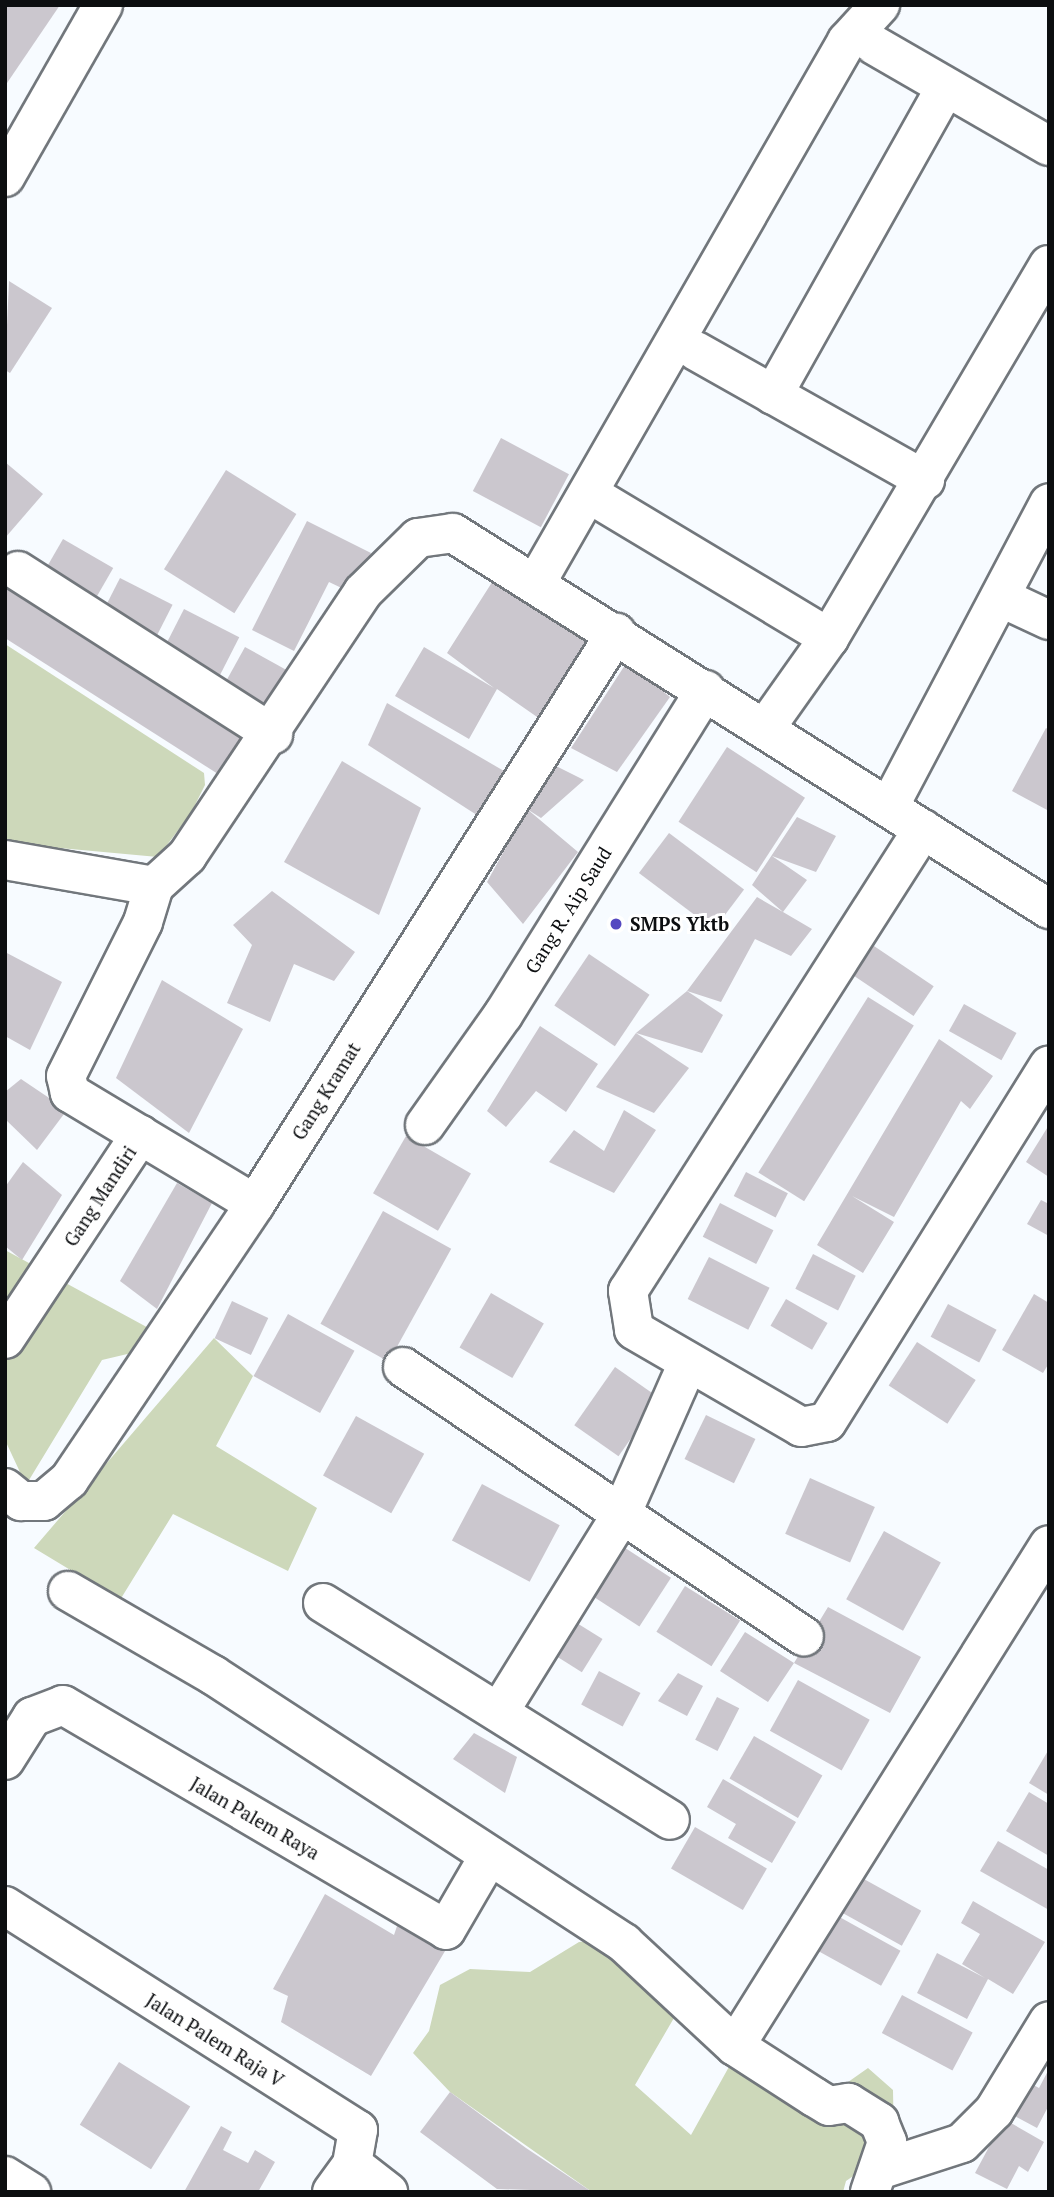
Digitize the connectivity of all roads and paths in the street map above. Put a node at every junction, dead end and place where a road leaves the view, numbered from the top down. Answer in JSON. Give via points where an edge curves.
{"nodes":[{"id":1,"x":103,"y":5,"type":"edge"},
{"id":2,"x":880,"y":5,"type":"edge"},
{"id":3,"x":874,"y":45,"type":"dead end"},
{"id":4,"x":945,"y":88,"type":"junction"},
{"id":5,"x":1049,"y":146,"type":"edge"},
{"id":6,"x":5,"y":177,"type":"edge"},
{"id":7,"x":1049,"y":265,"type":"edge"},
{"id":8,"x":696,"y":351,"type":"dead end"},
{"id":9,"x":773,"y":395,"type":"junction"},
{"id":10,"x":925,"y":480,"type":"junction"},
{"id":11,"x":603,"y":502,"type":"dead end"},
{"id":12,"x":1049,"y":503,"type":"edge"},
{"id":13,"x":18,"y":571,"type":"dead end"},
{"id":14,"x":536,"y":583,"type":"junction"},
{"id":15,"x":1002,"y":598,"type":"junction"},
{"id":16,"x":1049,"y":620,"type":"edge"},
{"id":17,"x":616,"y":633,"type":"junction"},
{"id":18,"x":829,"y":639,"type":"junction"},
{"id":19,"x":705,"y":690,"type":"junction"},
{"id":20,"x":766,"y":727,"type":"junction"},
{"id":21,"x":273,"y":734,"type":"junction"},
{"id":22,"x":890,"y":805,"type":"junction"},
{"id":23,"x":923,"y":829,"type":"junction"},
{"id":24,"x":5,"y":860,"type":"edge"},
{"id":25,"x":154,"y":886,"type":"junction"},
{"id":26,"x":1049,"y":909,"type":"edge"},
{"id":27,"x":1049,"y":1066,"type":"edge"},
{"id":28,"x":425,"y":1125,"type":"dead end"},
{"id":29,"x":139,"y":1135,"type":"junction"},
{"id":30,"x":255,"y":1204,"type":"junction"},
{"id":31,"x":5,"y":1339,"type":"edge"},
{"id":32,"x":687,"y":1365,"type":"junction"},
{"id":33,"x":403,"y":1367,"type":"dead end"},
{"id":34,"x":5,"y":1488,"type":"edge"},
{"id":35,"x":621,"y":1517,"type":"junction"},
{"id":36,"x":1049,"y":1545,"type":"edge"},
{"id":37,"x":68,"y":1591,"type":"dead end"},
{"id":38,"x":323,"y":1603,"type":"dead end"},
{"id":39,"x":804,"y":1636,"type":"dead end"},
{"id":40,"x":499,"y":1712,"type":"junction"},
{"id":41,"x":5,"y":1760,"type":"edge"},
{"id":42,"x":670,"y":1820,"type":"dead end"},
{"id":43,"x":489,"y":1856,"type":"junction"},
{"id":44,"x":5,"y":1906,"type":"edge"},
{"id":45,"x":1049,"y":2021,"type":"edge"},
{"id":46,"x":735,"y":2046,"type":"junction"},
{"id":47,"x":5,"y":2176,"type":"edge"},
{"id":48,"x":342,"y":2178,"type":"edge"},
{"id":49,"x":875,"y":2181,"type":"edge"},
{"id":50,"x":31,"y":2192,"type":"edge"},
{"id":51,"x":388,"y":2192,"type":"edge"}],
"edges":[{"from":1,"to":6,"type":"street"},
{"from":2,"to":14,"type":"street","via":[[847,41]]},
{"from":3,"to":4,"type":"street"},
{"from":4,"to":5,"type":"street"},
{"from":4,"to":9,"type":"street"},
{"from":7,"to":10,"type":"street"},
{"from":8,"to":9,"type":"street"},
{"from":9,"to":10,"type":"street"},
{"from":10,"to":18,"type":"street"},
{"from":11,"to":18,"type":"street"},
{"from":12,"to":15,"type":"street"},
{"from":13,"to":21,"type":"street"},
{"from":14,"to":17,"type":"street"},
{"from":14,"to":21,"type":"street","via":[[453,533],[418,538],[363,592]]},
{"from":15,"to":16,"type":"street"},
{"from":15,"to":22,"type":"street"},
{"from":17,"to":19,"type":"street"},
{"from":17,"to":30,"type":"street","name":"Gang Kramat"},
{"from":18,"to":20,"type":"street"},
{"from":19,"to":20,"type":"street"},
{"from":19,"to":28,"type":"street","name":"Gang R. Aip Saud","via":[[503,1015]]},
{"from":20,"to":22,"type":"street"},
{"from":21,"to":25,"type":"street","via":[[187,856]]},
{"from":22,"to":23,"type":"street"},
{"from":23,"to":26,"type":"street"},
{"from":23,"to":32,"type":"street","via":[[628,1291],[634,1329]]},
{"from":24,"to":25,"type":"street"},
{"from":25,"to":29,"type":"street","name":"Gang Mandiri","via":[[143,922],[66,1076],[70,1093]]},
{"from":27,"to":32,"type":"street","via":[[827,1422],[801,1427]]},
{"from":29,"to":30,"type":"street"},
{"from":29,"to":31,"type":"street","name":"Gang Mandiri"},
{"from":30,"to":34,"type":"street","name":"Gang Kramat","via":[[69,1480],[44,1501],[21,1501]]},
{"from":32,"to":35,"type":"street"},
{"from":33,"to":35,"type":"street"},
{"from":35,"to":39,"type":"street"},
{"from":35,"to":40,"type":"street"},
{"from":36,"to":46,"type":"street"},
{"from":37,"to":43,"type":"street","via":[[214,1675]]},
{"from":38,"to":40,"type":"street"},
{"from":40,"to":42,"type":"street"},
{"from":41,"to":43,"type":"street","name":"Jalan Palem Raya","via":[[32,1717],[63,1705],[446,1930]]},
{"from":43,"to":46,"type":"street","via":[[624,1943]]},
{"from":44,"to":48,"type":"street","name":"Jalan Palem Raja V","via":[[358,2130]]},
{"from":45,"to":49,"type":"street","via":[[994,2111],[962,2144]]},
{"from":46,"to":49,"type":"street","via":[[829,2106],[849,2103],[879,2122],[887,2142]]},
{"from":47,"to":50,"type":"street"},
{"from":48,"to":51,"type":"street","name":"Jalan Palem Raja V"}]}
